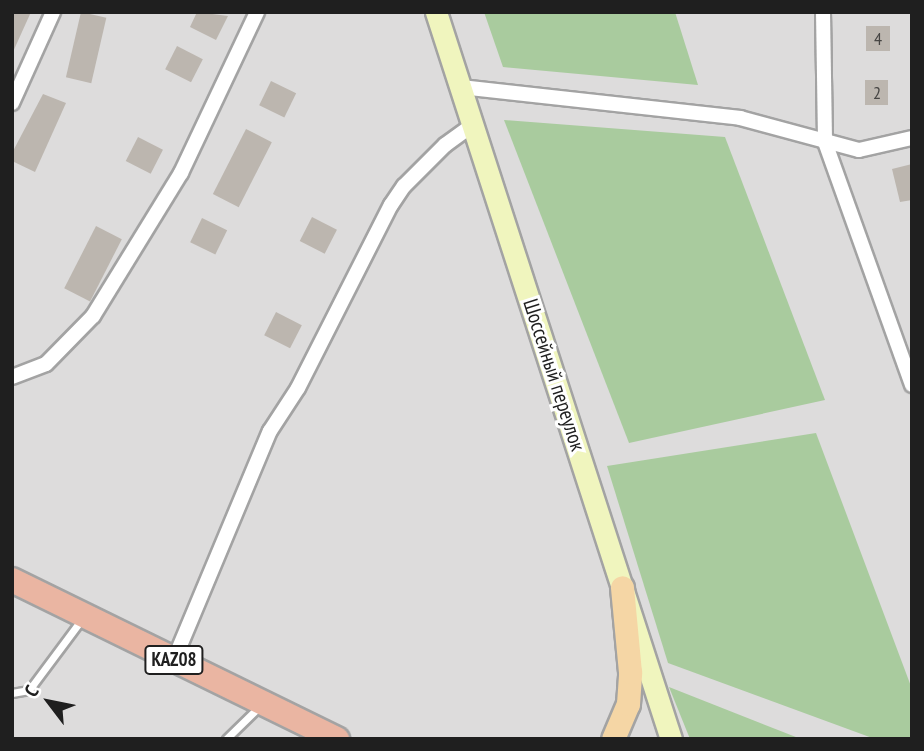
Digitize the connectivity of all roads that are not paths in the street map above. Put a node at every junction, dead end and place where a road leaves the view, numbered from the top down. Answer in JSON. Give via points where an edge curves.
{"nodes":[{"id":1,"x":53,"y":12,"type":"edge"},
{"id":2,"x":257,"y":12,"type":"edge"},
{"id":3,"x":436,"y":12,"type":"edge"},
{"id":4,"x":823,"y":12,"type":"edge"},
{"id":5,"x":461,"y":87,"type":"junction"},
{"id":6,"x":12,"y":103,"type":"edge"},
{"id":7,"x":474,"y":124,"type":"junction"},
{"id":8,"x":912,"y":138,"type":"edge"},
{"id":9,"x":825,"y":142,"type":"junction"},
{"id":10,"x":12,"y":377,"type":"edge"},
{"id":11,"x":912,"y":385,"type":"edge"},
{"id":12,"x":12,"y":580,"type":"edge"},
{"id":13,"x":622,"y":587,"type":"junction"},
{"id":14,"x":84,"y":615,"type":"junction"},
{"id":15,"x":174,"y":660,"type":"junction"},
{"id":16,"x":12,"y":693,"type":"edge"},
{"id":17,"x":263,"y":703,"type":"junction"},
{"id":18,"x":226,"y":739,"type":"edge"},
{"id":19,"x":337,"y":739,"type":"edge"},
{"id":20,"x":613,"y":739,"type":"edge"},
{"id":21,"x":671,"y":739,"type":"edge"}],
"edges":[{"from":1,"to":6,"type":"street"},
{"from":2,"to":10,"type":"street","via":[[181,173],[93,316],[46,364]]},
{"from":3,"to":5,"type":"main road","name":"Шоссейный переулок"},
{"from":4,"to":9,"type":"street"},
{"from":5,"to":7,"type":"main road","name":"Шоссейный переулок"},
{"from":5,"to":9,"type":"street","via":[[740,118]]},
{"from":7,"to":13,"type":"main road","name":"Шоссейный переулок"},
{"from":7,"to":15,"type":"street","via":[[437,153],[391,205],[298,388],[270,431]]},
{"from":8,"to":9,"type":"street","via":[[859,150]]},
{"from":9,"to":11,"type":"street"},
{"from":12,"to":14,"type":"highway","number":"KAZ08"},
{"from":13,"to":20,"type":"main road","via":[[630,672],[628,704]]},
{"from":13,"to":21,"type":"main road","name":"Шоссейный переулок"},
{"from":14,"to":15,"type":"highway","number":"KAZ08"},
{"from":14,"to":16,"type":"lane","via":[[29,690]]},
{"from":15,"to":17,"type":"highway","number":"KAZ08"},
{"from":17,"to":18,"type":"lane"},
{"from":17,"to":19,"type":"highway","number":"KAZ08"}]}
